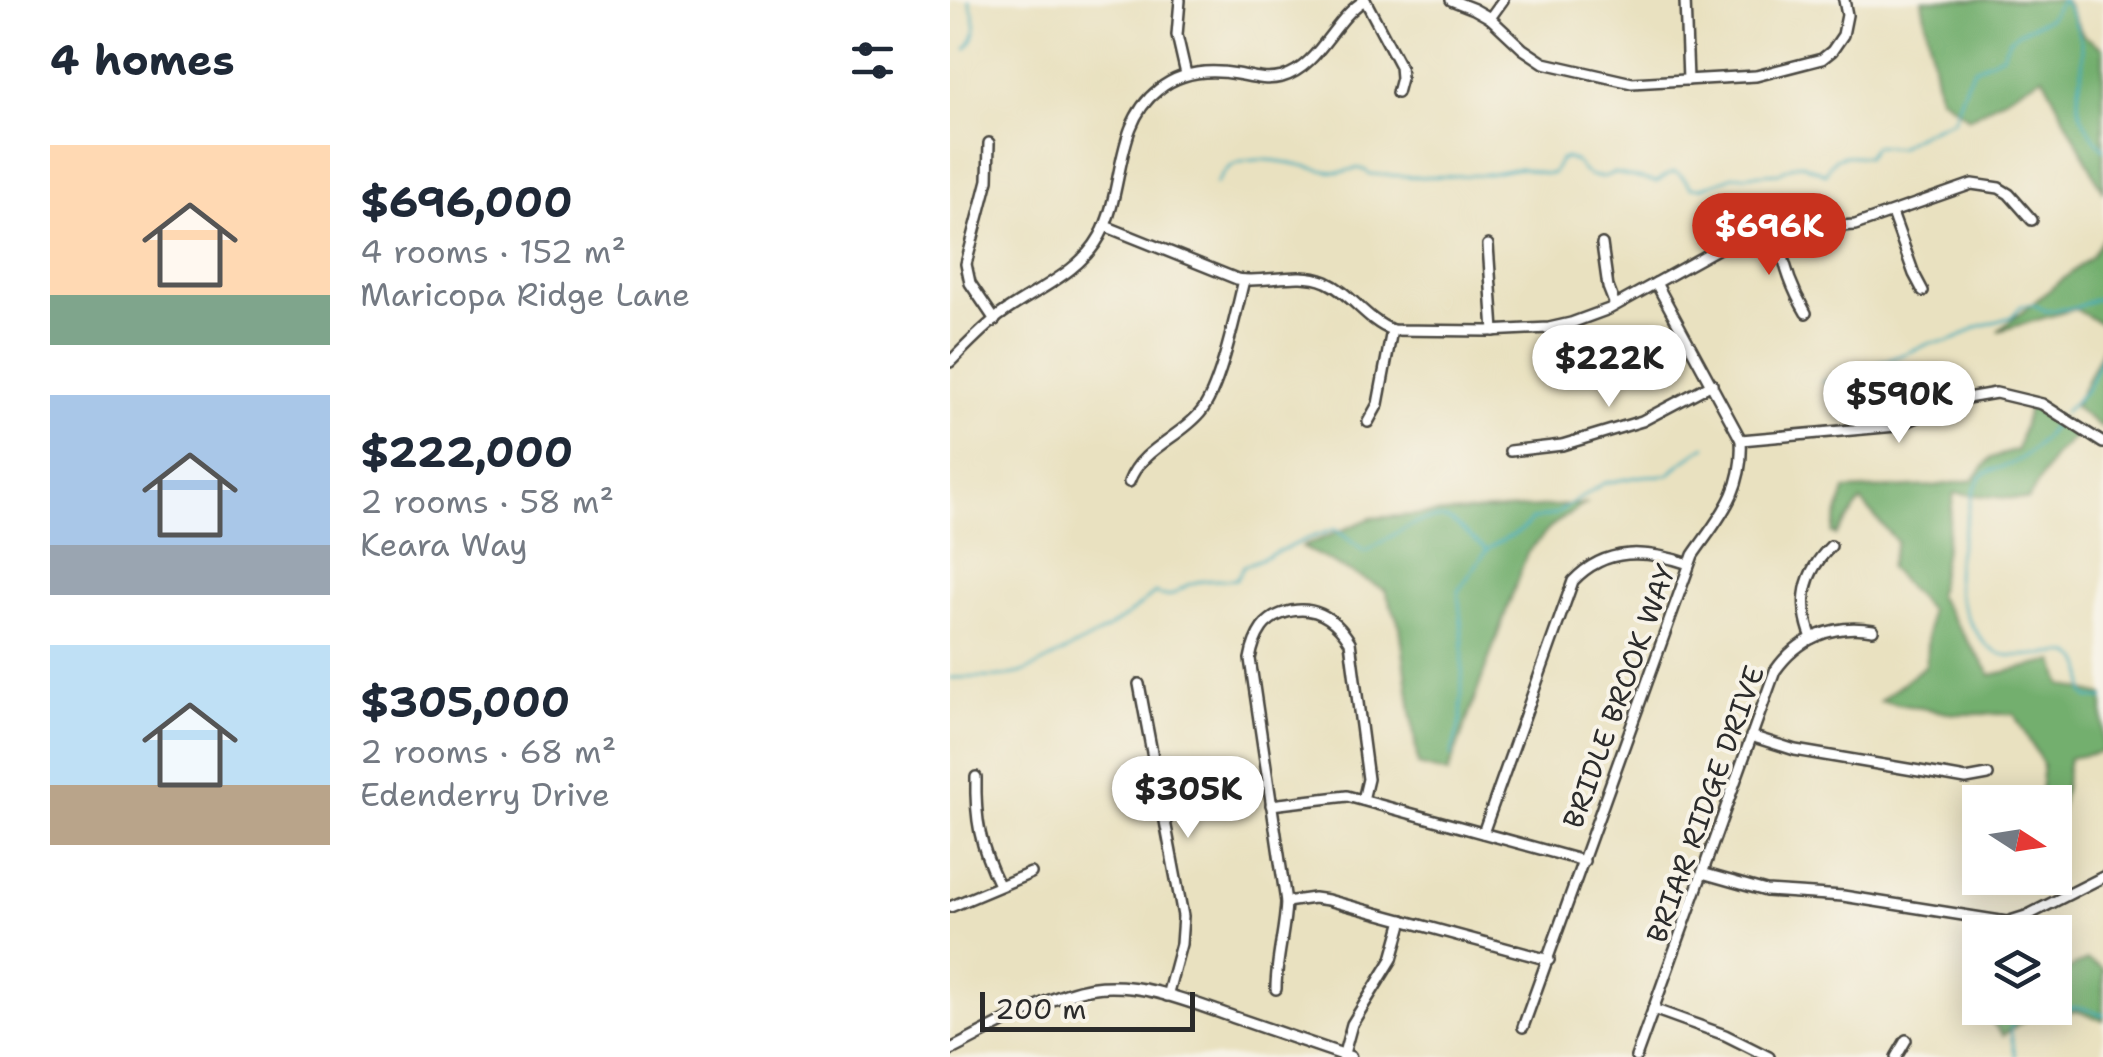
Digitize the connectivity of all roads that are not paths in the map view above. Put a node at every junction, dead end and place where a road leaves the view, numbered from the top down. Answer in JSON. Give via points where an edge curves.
{"nodes":[{"id":1,"x":1180,"y":0,"type":"edge"},
{"id":2,"x":1365,"y":0,"type":"edge"},
{"id":3,"x":1451,"y":0,"type":"edge"},
{"id":4,"x":1503,"y":0,"type":"edge"},
{"id":5,"x":1685,"y":0,"type":"edge"},
{"id":6,"x":1844,"y":0,"type":"edge"},
{"id":7,"x":1490,"y":18,"type":"junction"},
{"id":8,"x":1186,"y":74,"type":"junction"},
{"id":9,"x":1688,"y":80,"type":"junction"},
{"id":10,"x":1397,"y":93,"type":"dead end"},
{"id":11,"x":989,"y":143,"type":"dead end"},
{"id":12,"x":1892,"y":213,"type":"junction"},
{"id":13,"x":2032,"y":220,"type":"dead end"},
{"id":14,"x":1105,"y":226,"type":"junction"},
{"id":15,"x":1780,"y":229,"type":"junction"},
{"id":16,"x":1488,"y":244,"type":"dead end"},
{"id":17,"x":1602,"y":244,"type":"dead end"},
{"id":18,"x":1244,"y":280,"type":"junction"},
{"id":19,"x":1656,"y":283,"type":"junction"},
{"id":20,"x":1923,"y":291,"type":"dead end"},
{"id":21,"x":1615,"y":306,"type":"junction"},
{"id":22,"x":1806,"y":312,"type":"dead end"},
{"id":23,"x":994,"y":320,"type":"junction"},
{"id":24,"x":1392,"y":330,"type":"junction"},
{"id":25,"x":1494,"y":331,"type":"junction"},
{"id":26,"x":950,"y":362,"type":"edge"},
{"id":27,"x":1712,"y":384,"type":"junction"},
{"id":28,"x":1368,"y":422,"type":"dead end"},
{"id":29,"x":1741,"y":440,"type":"junction"},
{"id":30,"x":2103,"y":444,"type":"edge"},
{"id":31,"x":1510,"y":451,"type":"dead end"},
{"id":32,"x":1129,"y":482,"type":"dead end"},
{"id":33,"x":1831,"y":546,"type":"dead end"},
{"id":34,"x":1690,"y":564,"type":"junction"},
{"id":35,"x":1873,"y":630,"type":"dead end"},
{"id":36,"x":1812,"y":638,"type":"junction"},
{"id":37,"x":1138,"y":684,"type":"dead end"},
{"id":38,"x":1751,"y":736,"type":"junction"},
{"id":39,"x":1988,"y":775,"type":"dead end"},
{"id":40,"x":976,"y":776,"type":"dead end"},
{"id":41,"x":1363,"y":800,"type":"junction"},
{"id":42,"x":1271,"y":805,"type":"junction"},
{"id":43,"x":1483,"y":833,"type":"junction"},
{"id":44,"x":1584,"y":861,"type":"junction"},
{"id":45,"x":1031,"y":873,"type":"dead end"},
{"id":46,"x":1702,"y":873,"type":"junction"},
{"id":47,"x":2103,"y":877,"type":"edge"},
{"id":48,"x":999,"y":885,"type":"junction"},
{"id":49,"x":1286,"y":902,"type":"junction"},
{"id":50,"x":950,"y":907,"type":"edge"},
{"id":51,"x":1403,"y":920,"type":"junction"},
{"id":52,"x":1549,"y":960,"type":"junction"},
{"id":53,"x":1276,"y":989,"type":"dead end"},
{"id":54,"x":1167,"y":996,"type":"junction"},
{"id":55,"x":1654,"y":1009,"type":"junction"},
{"id":56,"x":1523,"y":1027,"type":"dead end"},
{"id":57,"x":1906,"y":1040,"type":"dead end"},
{"id":58,"x":950,"y":1050,"type":"edge"},
{"id":59,"x":1346,"y":1056,"type":"edge"},
{"id":60,"x":1766,"y":1056,"type":"edge"},
{"id":61,"x":1636,"y":1057,"type":"edge"},
{"id":62,"x":1896,"y":1057,"type":"edge"}],
"edges":[{"from":1,"to":8,"type":"street","via":[[1177,34]]},
{"from":2,"to":8,"type":"street","via":[[1286,76]]},
{"from":2,"to":10,"type":"street","via":[[1400,66]]},
{"from":3,"to":7,"type":"street"},
{"from":4,"to":7,"type":"street"},
{"from":5,"to":9,"type":"street"},
{"from":6,"to":9,"type":"street","via":[[1843,36],[1822,59],[1756,76]]},
{"from":7,"to":9,"type":"street","via":[[1554,66],[1622,82]]},
{"from":8,"to":14,"type":"street","via":[[1160,88],[1136,115]]},
{"from":11,"to":23,"type":"street","via":[[988,180],[966,264]]},
{"from":12,"to":13,"type":"street","via":[[1984,184],[2008,194]]},
{"from":12,"to":15,"type":"street","via":[[1840,228]]},
{"from":12,"to":20,"type":"street"},
{"from":14,"to":18,"type":"street"},
{"from":14,"to":23,"type":"street","via":[[1077,265]]},
{"from":15,"to":19,"type":"street","via":[[1748,232]]},
{"from":15,"to":22,"type":"street","via":[[1788,274]]},
{"from":16,"to":25,"type":"street"},
{"from":17,"to":21,"type":"street"},
{"from":18,"to":24,"type":"street","via":[[1325,282]]},
{"from":18,"to":32,"type":"street","via":[[1206,406],[1139,463]]},
{"from":19,"to":21,"type":"street"},
{"from":19,"to":27,"type":"street"},
{"from":21,"to":25,"type":"street","via":[[1559,326]]},
{"from":23,"to":26,"type":"street"},
{"from":24,"to":25,"type":"street"},
{"from":24,"to":28,"type":"street","via":[[1378,404]]},
{"from":27,"to":29,"type":"street"},
{"from":27,"to":31,"type":"street","via":[[1642,421],[1562,446]]},
{"from":29,"to":30,"type":"street","via":[[1896,426],[1985,394],[2012,395],[2053,410]]},
{"from":29,"to":34,"type":"street","name":"BRIDLE BROOK WAY","via":[[1733,496]]},
{"from":33,"to":36,"type":"street","via":[[1814,566],[1805,594]]},
{"from":34,"to":43,"type":"street","via":[[1652,554],[1610,556],[1573,581]]},
{"from":34,"to":44,"type":"street","name":"BRIDLE BROOK WAY"},
{"from":35,"to":36,"type":"street","via":[[1849,627]]},
{"from":36,"to":38,"type":"street","name":"BRIAR RIDGE DRIVE","via":[[1775,671]]},
{"from":37,"to":54,"type":"street","via":[[1183,916]]},
{"from":38,"to":39,"type":"street","via":[[1795,750],[1949,776]]},
{"from":38,"to":46,"type":"street","name":"BRIAR RIDGE DRIVE"},
{"from":40,"to":48,"type":"street","via":[[979,835]]},
{"from":41,"to":42,"type":"street"},
{"from":41,"to":42,"type":"street","via":[[1368,779],[1350,642],[1331,619],[1304,610],[1272,618],[1250,659]]},
{"from":41,"to":43,"type":"street"},
{"from":42,"to":49,"type":"street"},
{"from":43,"to":44,"type":"street"},
{"from":44,"to":52,"type":"street","name":"BRIDLE BROOK WAY"},
{"from":45,"to":48,"type":"street"},
{"from":46,"to":47,"type":"street","via":[[1766,891],[2007,922]]},
{"from":46,"to":55,"type":"street","name":"BRIAR RIDGE DRIVE"},
{"from":48,"to":50,"type":"street"},
{"from":49,"to":51,"type":"street","via":[[1328,900]]},
{"from":49,"to":53,"type":"street"},
{"from":51,"to":52,"type":"street"},
{"from":51,"to":59,"type":"street","via":[[1392,959],[1352,1024]]},
{"from":52,"to":56,"type":"street","name":"BRIDLE BROOK WAY"},
{"from":54,"to":58,"type":"main road","via":[[1122,986],[1077,992]]},
{"from":54,"to":59,"type":"main road"},
{"from":55,"to":60,"type":"street"},
{"from":55,"to":61,"type":"street","name":"BRIAR RIDGE DRIVE"},
{"from":57,"to":62,"type":"street"}]}
